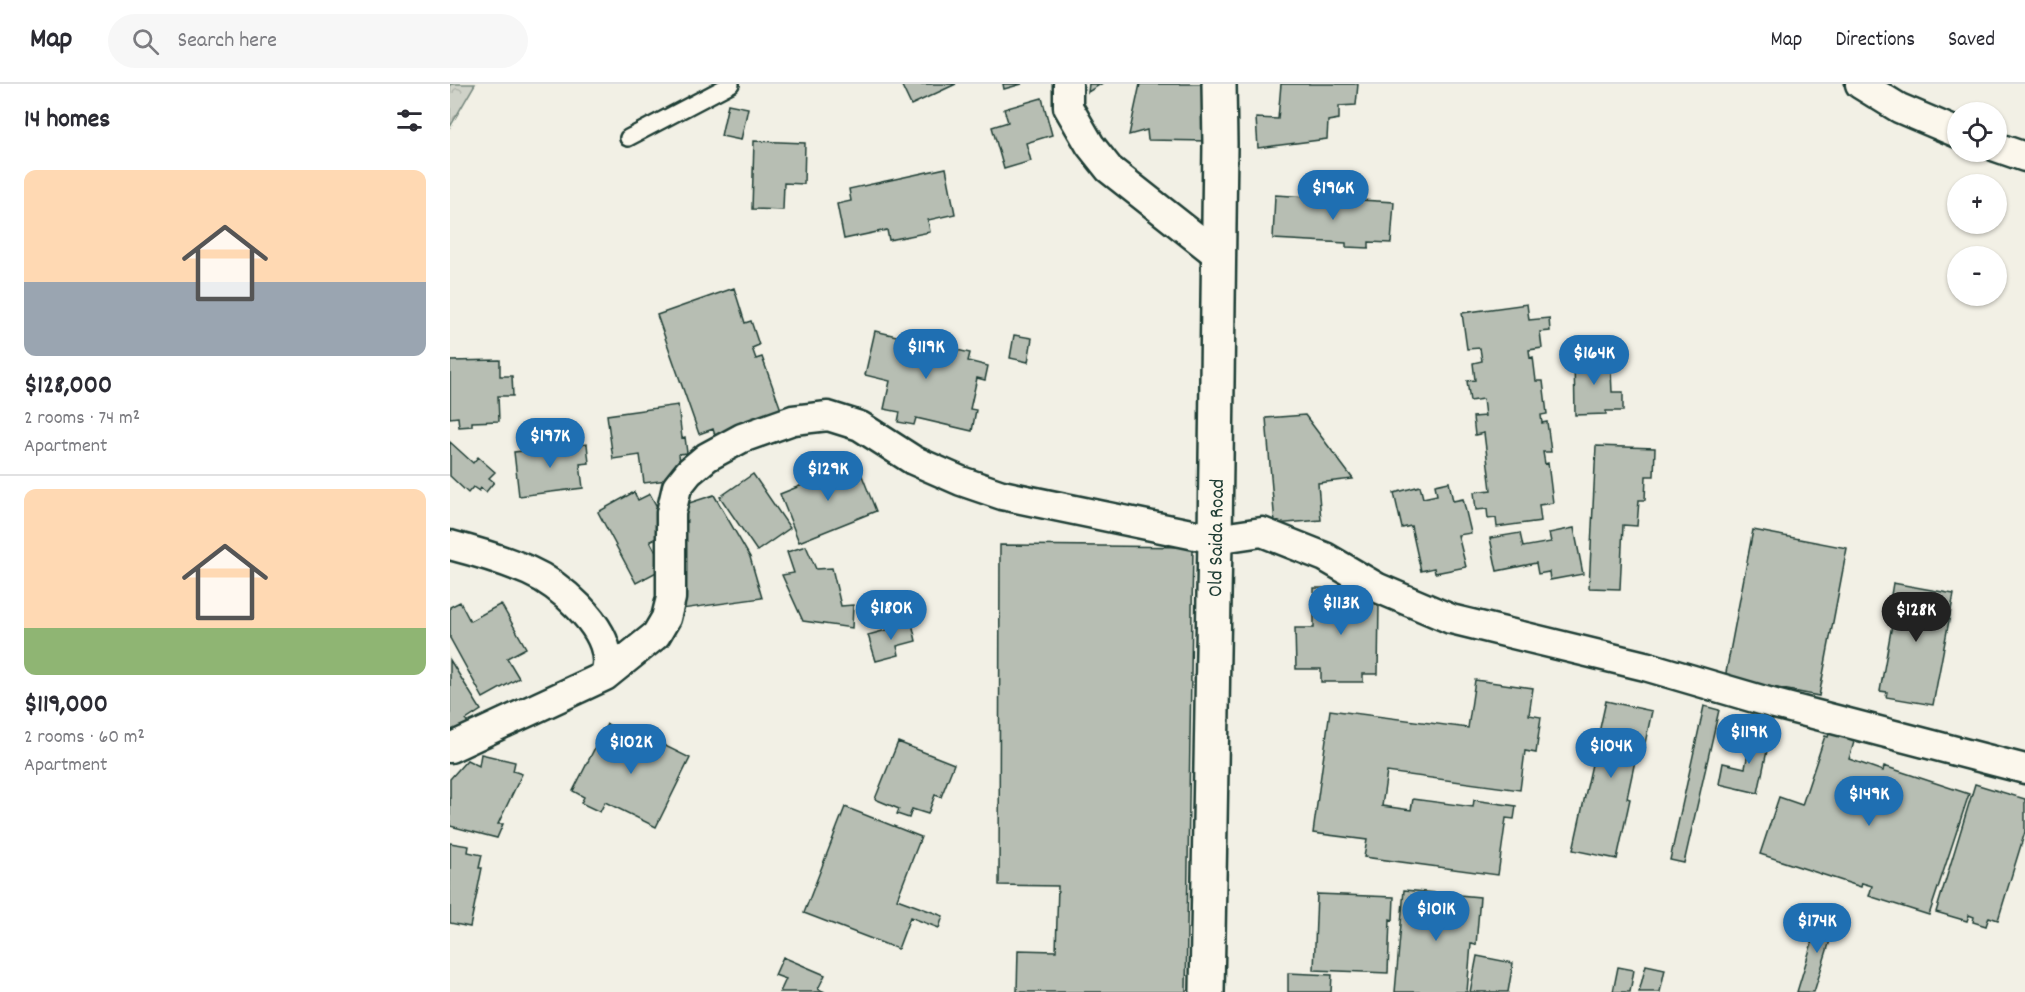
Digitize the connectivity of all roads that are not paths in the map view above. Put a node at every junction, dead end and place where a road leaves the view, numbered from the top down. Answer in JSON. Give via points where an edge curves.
{"nodes":[{"id":1,"x":731,"y":84,"type":"edge"},
{"id":2,"x":1068,"y":84,"type":"edge"},
{"id":3,"x":1219,"y":84,"type":"edge"},
{"id":4,"x":1860,"y":84,"type":"edge"},
{"id":5,"x":1947,"y":128,"type":"edge"},
{"id":6,"x":628,"y":138,"type":"dead end"},
{"id":7,"x":2007,"y":151,"type":"edge"},
{"id":8,"x":2025,"y":157,"type":"edge"},
{"id":9,"x":1218,"y":255,"type":"junction"},
{"id":10,"x":1215,"y":539,"type":"junction"},
{"id":11,"x":450,"y":545,"type":"edge"},
{"id":12,"x":605,"y":676,"type":"junction"},
{"id":13,"x":450,"y":748,"type":"edge"},
{"id":14,"x":2025,"y":768,"type":"edge"},
{"id":15,"x":1207,"y":992,"type":"edge"}],
"edges":[{"from":1,"to":6,"type":"lane"},
{"from":2,"to":9,"type":"street","via":[[1068,107],[1089,145],[1109,169]]},
{"from":3,"to":9,"type":"highway","name":"Old Saida Road"},
{"from":4,"to":5,"type":"street","via":[[1899,108]]},
{"from":7,"to":8,"type":"street"},
{"from":9,"to":10,"type":"highway","name":"Old Saida Road"},
{"from":10,"to":12,"type":"street","via":[[1002,495],[913,460],[860,426],[828,416],[793,420],[742,438],[707,457],[677,488],[671,513],[671,598],[666,618],[656,635]]},
{"from":10,"to":14,"type":"street","via":[[1262,532],[1325,557],[1378,588],[1451,619],[1645,666]]},
{"from":10,"to":15,"type":"highway","name":"Old Saida Road"},
{"from":11,"to":12,"type":"street","via":[[531,572],[563,593],[592,621],[604,642],[608,659]]},
{"from":12,"to":13,"type":"street"}]}
